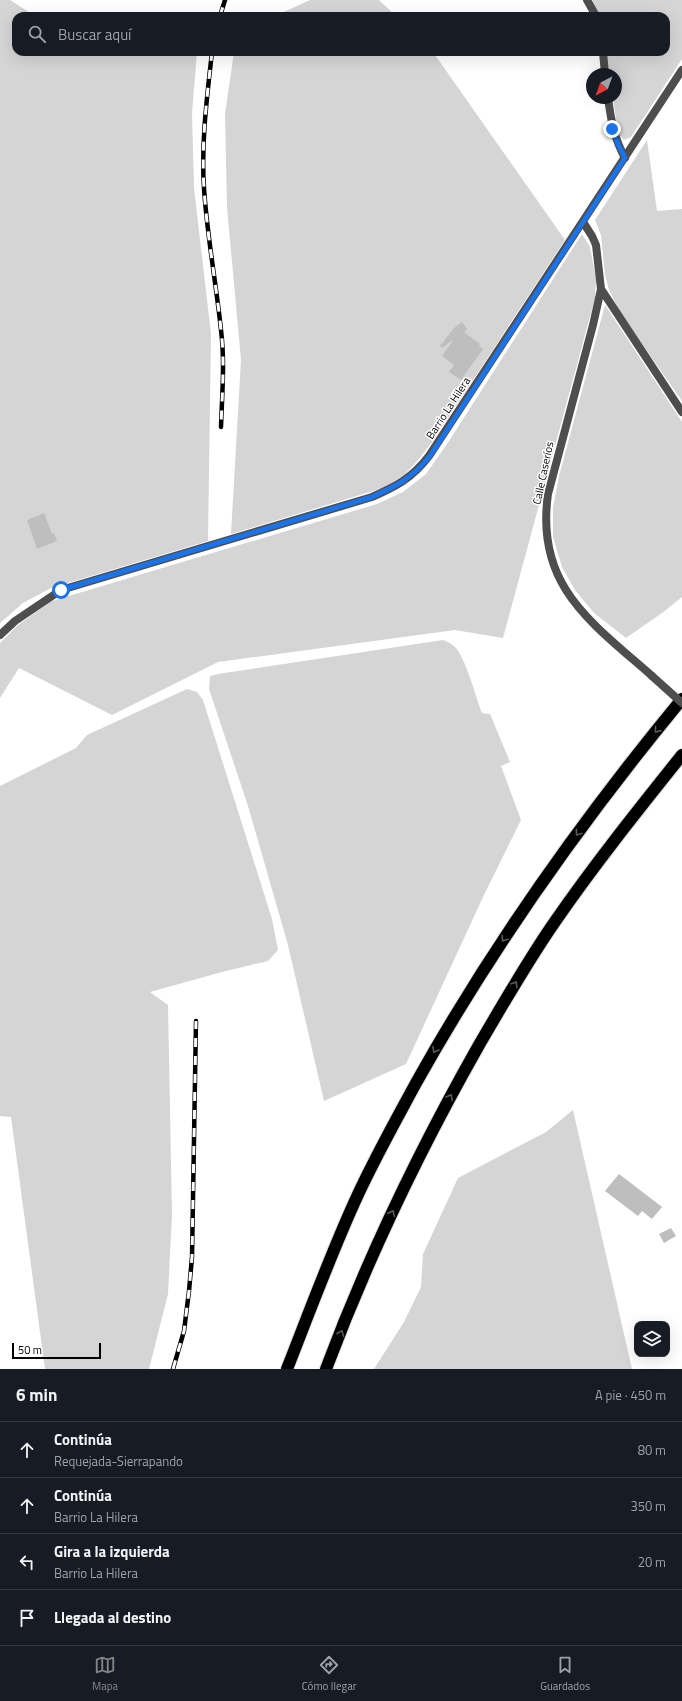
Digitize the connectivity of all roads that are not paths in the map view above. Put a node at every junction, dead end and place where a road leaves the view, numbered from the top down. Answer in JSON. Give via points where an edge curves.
{"nodes":[{"id":1,"x":587,"y":0,"type":"edge"},
{"id":2,"x":594,"y":12,"type":"edge"},
{"id":3,"x":604,"y":56,"type":"edge"},
{"id":4,"x":605,"y":68,"type":"edge"},
{"id":5,"x":682,"y":70,"type":"edge"},
{"id":6,"x":609,"y":104,"type":"edge"},
{"id":7,"x":625,"y":158,"type":"junction"},
{"id":8,"x":584,"y":222,"type":"junction"},
{"id":9,"x":601,"y":289,"type":"junction"},
{"id":10,"x":682,"y":412,"type":"edge"},
{"id":11,"x":0,"y":635,"type":"edge"},
{"id":12,"x":682,"y":700,"type":"edge"},
{"id":13,"x":682,"y":703,"type":"edge"},
{"id":14,"x":682,"y":754,"type":"edge"},
{"id":15,"x":287,"y":1369,"type":"edge"},
{"id":16,"x":326,"y":1369,"type":"edge"}],
"edges":[{"from":1,"to":2,"type":"street"},
{"from":3,"to":4,"type":"street"},
{"from":5,"to":7,"type":"street","name":"Barrio La Hilera"},
{"from":6,"to":7,"type":"street","via":[[612,129]]},
{"from":7,"to":8,"type":"street","name":"Barrio La Hilera"},
{"from":8,"to":9,"type":"street","name":"Calle Caseríos","via":[[596,245]]},
{"from":8,"to":11,"type":"street","name":"Barrio La Hilera","via":[[430,456],[408,479],[372,497],[61,590],[15,621]]},
{"from":9,"to":10,"type":"street","name":"Calle Caseríos"},
{"from":9,"to":13,"type":"street","name":"Calle Caseríos","bridge":true,"via":[[548,494],[547,531],[553,564],[572,602],[592,624]]},
{"from":12,"to":15,"type":"highway","one_way":true,"via":[[609,790],[532,896],[443,1035],[382,1145],[355,1201]]},
{"from":16,"to":14,"type":"highway","one_way":true,"via":[[376,1247],[402,1192],[436,1123],[506,998],[553,924],[615,838]]}]}
